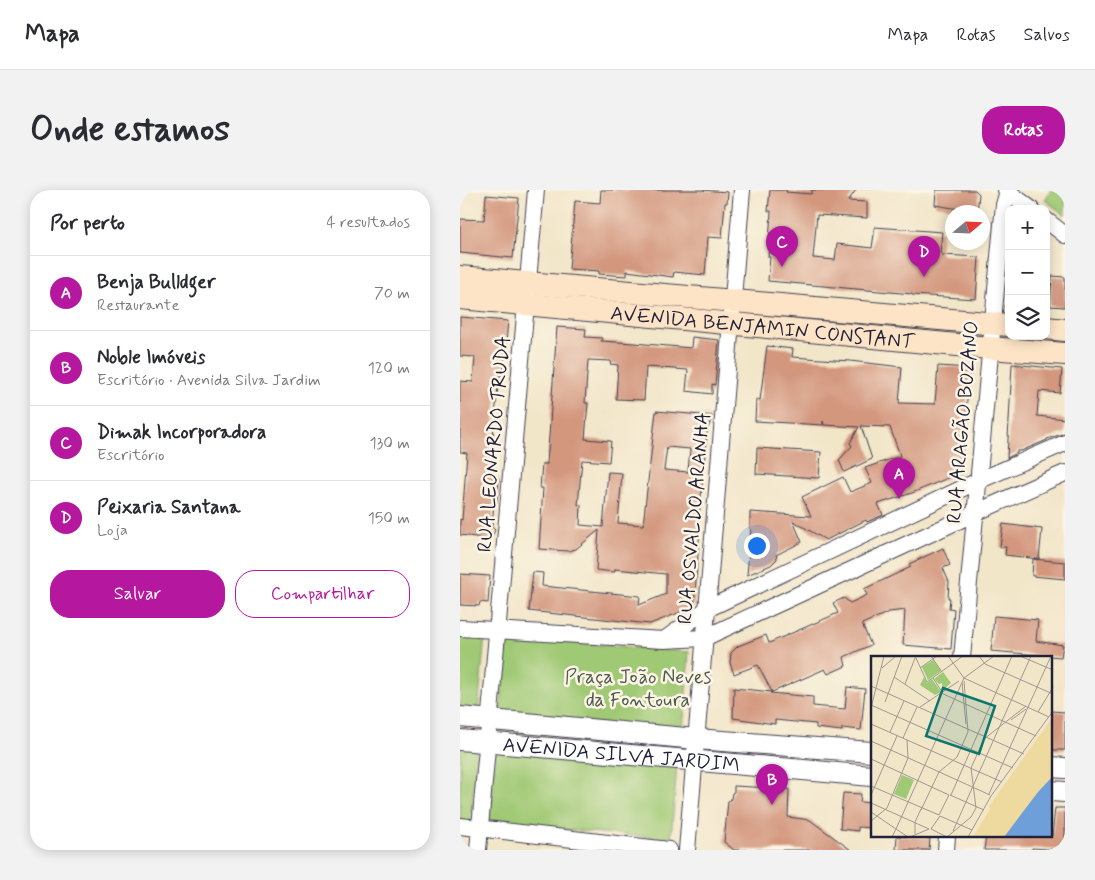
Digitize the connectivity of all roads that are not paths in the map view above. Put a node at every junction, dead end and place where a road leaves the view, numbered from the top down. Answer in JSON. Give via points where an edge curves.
{"nodes":[{"id":1,"x":536,"y":190,"type":"edge"},
{"id":2,"x":742,"y":190,"type":"edge"},
{"id":3,"x":1018,"y":196,"type":"edge"},
{"id":4,"x":1050,"y":223,"type":"edge"},
{"id":5,"x":1065,"y":234,"type":"edge"},
{"id":6,"x":460,"y":277,"type":"edge"},
{"id":7,"x":526,"y":292,"type":"junction"},
{"id":8,"x":460,"y":298,"type":"edge"},
{"id":9,"x":732,"y":312,"type":"junction"},
{"id":10,"x":1000,"y":325,"type":"edge"},
{"id":11,"x":1050,"y":328,"type":"edge"},
{"id":12,"x":1065,"y":330,"type":"edge"},
{"id":13,"x":989,"y":348,"type":"junction"},
{"id":14,"x":1065,"y":354,"type":"edge"},
{"id":15,"x":1065,"y":443,"type":"edge"},
{"id":16,"x":1065,"y":473,"type":"edge"},
{"id":17,"x":978,"y":481,"type":"junction"},
{"id":18,"x":975,"y":513,"type":"junction"},
{"id":19,"x":707,"y":609,"type":"junction"},
{"id":20,"x":460,"y":628,"type":"edge"},
{"id":21,"x":498,"y":631,"type":"junction"},
{"id":22,"x":704,"y":638,"type":"junction"},
{"id":23,"x":664,"y":640,"type":"junction"},
{"id":24,"x":962,"y":656,"type":"edge"},
{"id":25,"x":460,"y":717,"type":"edge"},
{"id":26,"x":490,"y":719,"type":"junction"},
{"id":27,"x":696,"y":739,"type":"junction"},
{"id":28,"x":460,"y":740,"type":"edge"},
{"id":29,"x":488,"y":742,"type":"junction"},
{"id":30,"x":871,"y":752,"type":"edge"},
{"id":31,"x":695,"y":760,"type":"junction"},
{"id":32,"x":1052,"y":767,"type":"edge"},
{"id":33,"x":1065,"y":768,"type":"edge"},
{"id":34,"x":871,"y":776,"type":"edge"},
{"id":35,"x":1052,"y":791,"type":"edge"},
{"id":36,"x":1065,"y":792,"type":"edge"},
{"id":37,"x":460,"y":826,"type":"edge"},
{"id":38,"x":480,"y":828,"type":"junction"},
{"id":39,"x":478,"y":850,"type":"edge"},
{"id":40,"x":662,"y":850,"type":"edge"},
{"id":41,"x":687,"y":850,"type":"edge"}],
"edges":[{"from":1,"to":7,"type":"street","name":"RUA LEONARDO TRUDA"},
{"from":2,"to":9,"type":"street","name":"RUA OSVALDO ARANHA"},
{"from":3,"to":10,"type":"street","name":"RUA ARAGÃO BOZANO","via":[[1004,205]]},
{"from":4,"to":5,"type":"street"},
{"from":6,"to":7,"type":"main road","name":"AVENIDA BENJAMIN CONSTANT"},
{"from":7,"to":8,"type":"main road","name":"AVENIDA BENJAMIN CONSTANT"},
{"from":7,"to":9,"type":"main road","name":"AVENIDA BENJAMIN CONSTANT"},
{"from":7,"to":21,"type":"street","name":"RUA LEONARDO TRUDA"},
{"from":9,"to":10,"type":"main road","name":"AVENIDA BENJAMIN CONSTANT"},
{"from":9,"to":13,"type":"main road","name":"AVENIDA BENJAMIN CONSTANT"},
{"from":9,"to":19,"type":"street","name":"RUA OSVALDO ARANHA"},
{"from":10,"to":13,"type":"street","name":"RUA ARAGÃO BOZANO"},
{"from":11,"to":12,"type":"main road"},
{"from":13,"to":14,"type":"main road","name":"AVENIDA BENJAMIN CONSTANT"},
{"from":13,"to":17,"type":"street","name":"RUA ARAGÃO BOZANO"},
{"from":15,"to":17,"type":"street"},
{"from":16,"to":18,"type":"street"},
{"from":17,"to":18,"type":"street","name":"RUA ARAGÃO BOZANO"},
{"from":17,"to":19,"type":"street"},
{"from":18,"to":22,"type":"street"},
{"from":18,"to":24,"type":"street","name":"RUA ARAGÃO BOZANO"},
{"from":19,"to":22,"type":"street","name":"RUA OSVALDO ARANHA"},
{"from":19,"to":23,"type":"street"},
{"from":20,"to":21,"type":"street"},
{"from":21,"to":23,"type":"street"},
{"from":21,"to":26,"type":"street","name":"RUA LEONARDO TRUDA"},
{"from":22,"to":23,"type":"street"},
{"from":22,"to":27,"type":"street","name":"RUA OSVALDO ARANHA"},
{"from":25,"to":26,"type":"street","name":"AVENIDA SILVA JARDIM"},
{"from":26,"to":27,"type":"street","name":"AVENIDA SILVA JARDIM"},
{"from":26,"to":29,"type":"street","name":"RUA LEONARDO TRUDA"},
{"from":27,"to":30,"type":"street","name":"AVENIDA SILVA JARDIM"},
{"from":27,"to":31,"type":"street","name":"RUA OSVALDO ARANHA"},
{"from":28,"to":29,"type":"street","name":"AVENIDA SILVA JARDIM"},
{"from":29,"to":31,"type":"street","name":"AVENIDA SILVA JARDIM"},
{"from":29,"to":38,"type":"street","name":"RUA LEONARDO TRUDA"},
{"from":31,"to":34,"type":"street","name":"AVENIDA SILVA JARDIM"},
{"from":31,"to":41,"type":"street","name":"RUA OSVALDO ARANHA"},
{"from":32,"to":33,"type":"street"},
{"from":35,"to":36,"type":"street"},
{"from":37,"to":38,"type":"street"},
{"from":38,"to":39,"type":"street","name":"RUA LEONARDO TRUDA"},
{"from":38,"to":40,"type":"street"}]}
